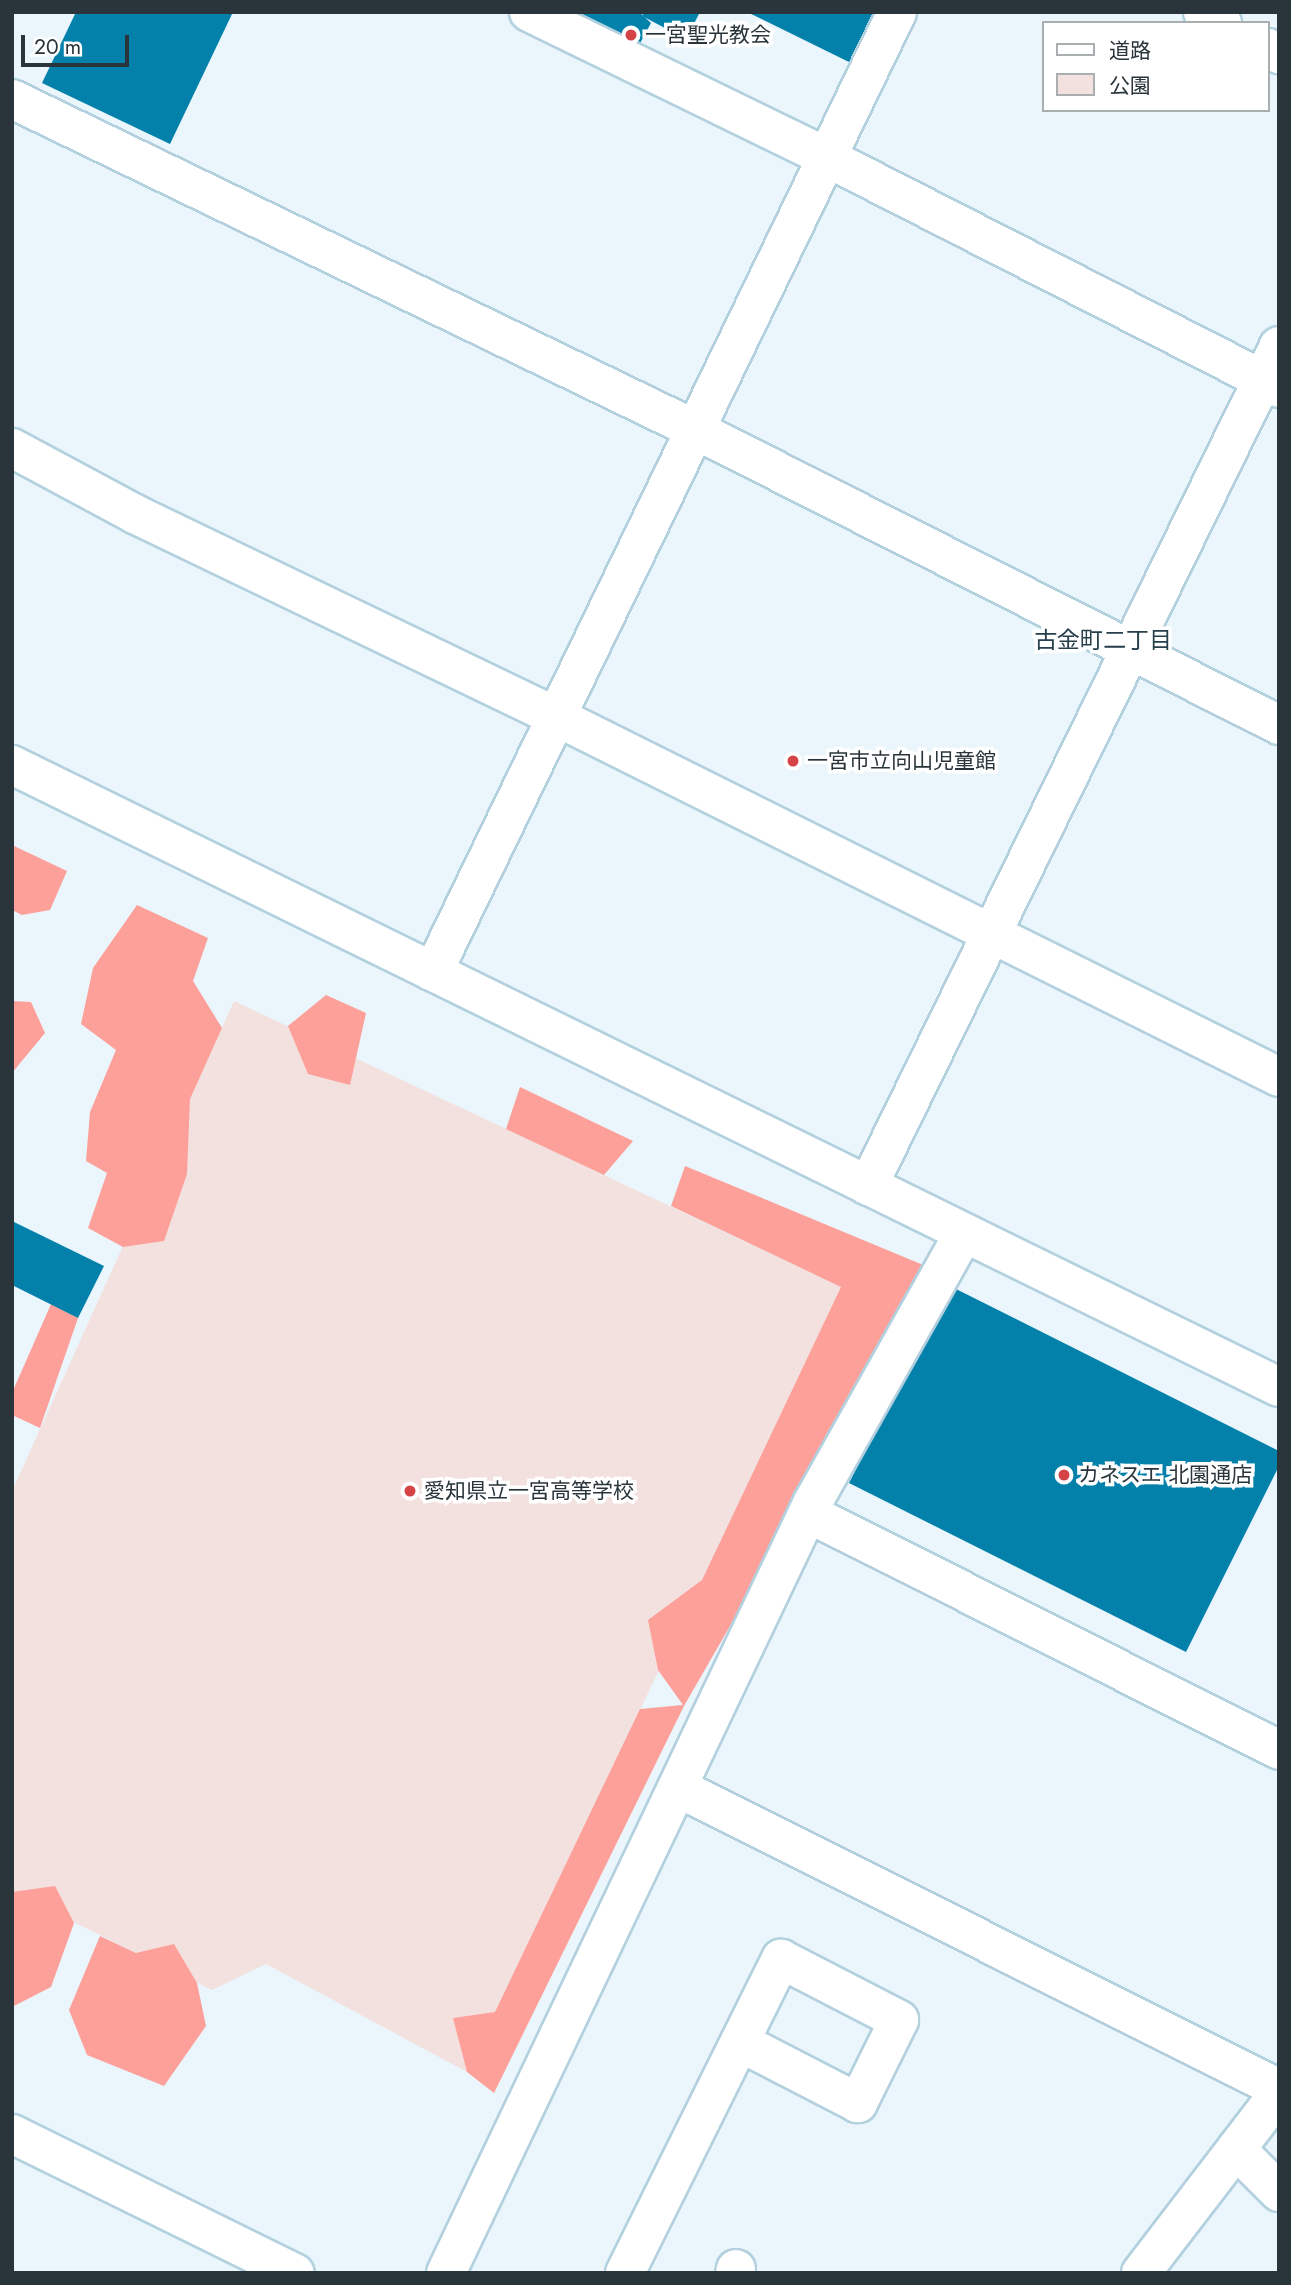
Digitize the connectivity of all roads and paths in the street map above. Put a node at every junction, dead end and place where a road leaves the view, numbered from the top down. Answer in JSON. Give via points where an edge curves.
{"nodes":[{"id":1,"x":529,"y":12,"type":"edge"},
{"id":2,"x":897,"y":12,"type":"edge"},
{"id":3,"x":1203,"y":12,"type":"edge"},
{"id":4,"x":1219,"y":21,"type":"edge"},
{"id":5,"x":12,"y":99,"type":"edge"},
{"id":6,"x":826,"y":157,"type":"junction"},
{"id":7,"x":1273,"y":371,"type":"edge"},
{"id":8,"x":694,"y":429,"type":"junction"},
{"id":9,"x":12,"y":448,"type":"edge"},
{"id":10,"x":1127,"y":650,"type":"junction"},
{"id":11,"x":555,"y":716,"type":"junction"},
{"id":12,"x":1279,"y":725,"type":"edge"},
{"id":13,"x":12,"y":765,"type":"edge"},
{"id":14,"x":995,"y":934,"type":"junction"},
{"id":15,"x":433,"y":972,"type":"junction"},
{"id":16,"x":1279,"y":1077,"type":"edge"},
{"id":17,"x":868,"y":1186,"type":"junction"},
{"id":18,"x":964,"y":1233,"type":"junction"},
{"id":19,"x":1279,"y":1387,"type":"edge"},
{"id":20,"x":808,"y":1513,"type":"junction"},
{"id":21,"x":1279,"y":1750,"type":"edge"},
{"id":22,"x":679,"y":1788,"type":"junction"},
{"id":23,"x":740,"y":2042,"type":"dead end"},
{"id":24,"x":1279,"y":2091,"type":"edge"},
{"id":25,"x":12,"y":2134,"type":"edge"},
{"id":26,"x":1236,"y":2148,"type":"junction"},
{"id":27,"x":1279,"y":2192,"type":"edge"},
{"id":28,"x":295,"y":2273,"type":"edge"},
{"id":29,"x":446,"y":2273,"type":"edge"},
{"id":30,"x":625,"y":2273,"type":"edge"},
{"id":31,"x":1141,"y":2273,"type":"edge"}],
"edges":[{"from":1,"to":6,"type":"street"},
{"from":2,"to":6,"type":"street"},
{"from":3,"to":4,"type":"street"},
{"from":5,"to":8,"type":"street"},
{"from":6,"to":7,"type":"street"},
{"from":6,"to":8,"type":"street"},
{"from":7,"to":10,"type":"street"},
{"from":8,"to":10,"type":"street"},
{"from":8,"to":11,"type":"street"},
{"from":9,"to":11,"type":"street","via":[[135,514]]},
{"from":10,"to":12,"type":"street"},
{"from":10,"to":14,"type":"street"},
{"from":11,"to":14,"type":"street"},
{"from":11,"to":15,"type":"street"},
{"from":13,"to":15,"type":"street"},
{"from":14,"to":16,"type":"street"},
{"from":14,"to":17,"type":"street"},
{"from":15,"to":17,"type":"street"},
{"from":17,"to":18,"type":"street"},
{"from":18,"to":19,"type":"street"},
{"from":18,"to":20,"type":"street"},
{"from":20,"to":21,"type":"street"},
{"from":20,"to":22,"type":"street"},
{"from":22,"to":24,"type":"street"},
{"from":22,"to":29,"type":"street"},
{"from":23,"to":30,"type":"street","via":[[858,2103],[899,2020],[781,1959]]},
{"from":24,"to":26,"type":"street"},
{"from":25,"to":28,"type":"street"},
{"from":26,"to":27,"type":"street"},
{"from":26,"to":31,"type":"street"}]}
